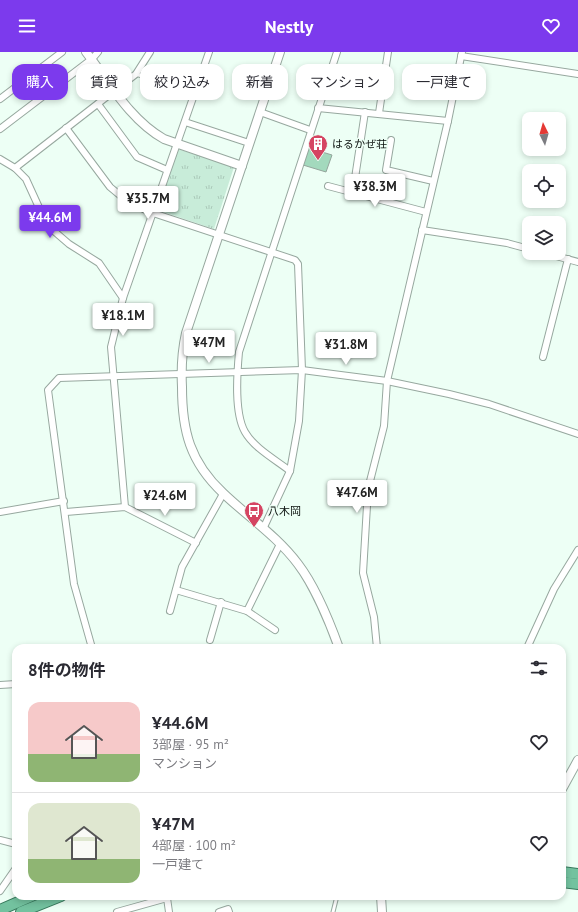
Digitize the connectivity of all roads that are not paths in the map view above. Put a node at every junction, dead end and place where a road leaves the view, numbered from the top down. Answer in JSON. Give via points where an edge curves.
{"nodes":[{"id":1,"x":62,"y":52,"type":"edge"},
{"id":2,"x":86,"y":52,"type":"edge"},
{"id":3,"x":98,"y":52,"type":"edge"},
{"id":4,"x":150,"y":52,"type":"edge"},
{"id":5,"x":209,"y":52,"type":"edge"},
{"id":6,"x":280,"y":52,"type":"edge"},
{"id":7,"x":337,"y":52,"type":"edge"},
{"id":8,"x":388,"y":52,"type":"edge"},
{"id":9,"x":462,"y":54,"type":"edge"},
{"id":10,"x":92,"y":59,"type":"junction"},
{"id":11,"x":96,"y":64,"type":"edge"},
{"id":12,"x":205,"y":64,"type":"edge"},
{"id":13,"x":136,"y":74,"type":"junction"},
{"id":14,"x":578,"y":74,"type":"edge"},
{"id":15,"x":140,"y":75,"type":"edge"},
{"id":16,"x":132,"y":77,"type":"edge"},
{"id":17,"x":0,"y":99,"type":"edge"},
{"id":18,"x":103,"y":100,"type":"edge"},
{"id":19,"x":124,"y":100,"type":"edge"},
{"id":20,"x":192,"y":100,"type":"edge"},
{"id":21,"x":98,"y":104,"type":"junction"},
{"id":22,"x":318,"y":108,"type":"junction"},
{"id":23,"x":260,"y":112,"type":"junction"},
{"id":24,"x":365,"y":112,"type":"junction"},
{"id":25,"x":379,"y":113,"type":"junction"},
{"id":26,"x":448,"y":121,"type":"junction"},
{"id":27,"x":185,"y":122,"type":"junction"},
{"id":28,"x":66,"y":128,"type":"junction"},
{"id":29,"x":0,"y":129,"type":"edge"},
{"id":30,"x":310,"y":130,"type":"junction"},
{"id":31,"x":391,"y":140,"type":"dead end"},
{"id":32,"x":249,"y":143,"type":"junction"},
{"id":33,"x":177,"y":144,"type":"junction"},
{"id":34,"x":0,"y":159,"type":"edge"},
{"id":35,"x":242,"y":166,"type":"junction"},
{"id":36,"x":15,"y":168,"type":"junction"},
{"id":37,"x":167,"y":170,"type":"junction"},
{"id":38,"x":355,"y":178,"type":"dead end"},
{"id":39,"x":433,"y":181,"type":"junction"},
{"id":40,"x":328,"y":186,"type":"dead end"},
{"id":41,"x":426,"y":212,"type":"junction"},
{"id":42,"x":153,"y":213,"type":"junction"},
{"id":43,"x":422,"y":230,"type":"junction"},
{"id":44,"x":218,"y":234,"type":"junction"},
{"id":45,"x":522,"y":247,"type":"edge"},
{"id":46,"x":272,"y":252,"type":"junction"},
{"id":47,"x":568,"y":259,"type":"joint"},
{"id":48,"x":578,"y":262,"type":"edge"},
{"id":49,"x":123,"y":298,"type":"junction"},
{"id":50,"x":543,"y":357,"type":"dead end"},
{"id":51,"x":302,"y":370,"type":"junction"},
{"id":52,"x":238,"y":372,"type":"junction"},
{"id":53,"x":182,"y":374,"type":"junction"},
{"id":54,"x":113,"y":376,"type":"junction"},
{"id":55,"x":387,"y":381,"type":"junction"},
{"id":56,"x":578,"y":434,"type":"edge"},
{"id":57,"x":290,"y":472,"type":"junction"},
{"id":58,"x":223,"y":494,"type":"junction"},
{"id":59,"x":64,"y":501,"type":"junction"},
{"id":60,"x":125,"y":507,"type":"junction"},
{"id":61,"x":0,"y":512,"type":"edge"},
{"id":62,"x":66,"y":512,"type":"junction"},
{"id":63,"x":264,"y":527,"type":"junction"},
{"id":64,"x":196,"y":543,"type":"junction"},
{"id":65,"x":280,"y":544,"type":"junction"},
{"id":66,"x":578,"y":550,"type":"edge"},
{"id":67,"x":176,"y":590,"type":"junction"},
{"id":68,"x":221,"y":602,"type":"junction"},
{"id":69,"x":170,"y":611,"type":"dead end"},
{"id":70,"x":248,"y":611,"type":"junction"},
{"id":71,"x":275,"y":630,"type":"dead end"},
{"id":72,"x":210,"y":640,"type":"dead end"},
{"id":73,"x":91,"y":644,"type":"edge"},
{"id":74,"x":337,"y":644,"type":"edge"},
{"id":75,"x":376,"y":644,"type":"edge"},
{"id":76,"x":530,"y":644,"type":"edge"},
{"id":77,"x":12,"y":684,"type":"edge"},
{"id":78,"x":0,"y":685,"type":"edge"},
{"id":79,"x":578,"y":760,"type":"edge"},
{"id":80,"x":566,"y":782,"type":"edge"},
{"id":81,"x":0,"y":840,"type":"edge"},
{"id":82,"x":12,"y":843,"type":"edge"},
{"id":83,"x":566,"y":872,"type":"edge"},
{"id":84,"x":12,"y":874,"type":"edge"},
{"id":85,"x":578,"y":874,"type":"edge"},
{"id":86,"x":566,"y":882,"type":"edge"},
{"id":87,"x":578,"y":884,"type":"edge"},
{"id":88,"x":0,"y":891,"type":"edge"},
{"id":89,"x":23,"y":900,"type":"edge"},
{"id":90,"x":51,"y":900,"type":"edge"},
{"id":91,"x":156,"y":900,"type":"edge"},
{"id":92,"x":167,"y":900,"type":"edge"},
{"id":93,"x":336,"y":900,"type":"edge"},
{"id":94,"x":381,"y":900,"type":"edge"},
{"id":95,"x":0,"y":910,"type":"edge"},
{"id":96,"x":21,"y":912,"type":"edge"},
{"id":97,"x":117,"y":912,"type":"edge"},
{"id":98,"x":169,"y":912,"type":"edge"},
{"id":99,"x":219,"y":912,"type":"edge"},
{"id":100,"x":229,"y":912,"type":"edge"},
{"id":101,"x":332,"y":912,"type":"edge"},
{"id":102,"x":382,"y":912,"type":"edge"}],
"edges":[{"from":1,"to":17,"type":"street"},
{"from":2,"to":10,"type":"street"},
{"from":3,"to":10,"type":"street"},
{"from":4,"to":13,"type":"street"},
{"from":5,"to":12,"type":"street"},
{"from":6,"to":23,"type":"street"},
{"from":7,"to":22,"type":"street"},
{"from":8,"to":25,"type":"street"},
{"from":9,"to":14,"type":"street"},
{"from":9,"to":26,"type":"street"},
{"from":10,"to":11,"type":"street"},
{"from":10,"to":29,"type":"street"},
{"from":13,"to":15,"type":"lane"},
{"from":13,"to":16,"type":"street"},
{"from":18,"to":21,"type":"street"},
{"from":19,"to":33,"type":"street","via":[[146,127]]},
{"from":20,"to":27,"type":"street"},
{"from":21,"to":28,"type":"street"},
{"from":21,"to":37,"type":"street","via":[[137,157]]},
{"from":22,"to":24,"type":"street"},
{"from":22,"to":30,"type":"street"},
{"from":23,"to":30,"type":"street"},
{"from":23,"to":32,"type":"street"},
{"from":24,"to":25,"type":"street"},
{"from":24,"to":38,"type":"street"},
{"from":25,"to":26,"type":"street"},
{"from":26,"to":39,"type":"street"},
{"from":27,"to":32,"type":"street"},
{"from":27,"to":33,"type":"street"},
{"from":28,"to":36,"type":"street"},
{"from":28,"to":42,"type":"street","via":[[110,187],[128,202]]},
{"from":30,"to":46,"type":"street"},
{"from":31,"to":39,"type":"street","via":[[386,170]]},
{"from":32,"to":35,"type":"street"},
{"from":33,"to":35,"type":"street"},
{"from":33,"to":37,"type":"street"},
{"from":34,"to":36,"type":"street"},
{"from":35,"to":44,"type":"street"},
{"from":36,"to":49,"type":"street","via":[[26,179],[47,225],[69,244],[99,263]]},
{"from":37,"to":42,"type":"street"},
{"from":39,"to":41,"type":"street"},
{"from":40,"to":41,"type":"street"},
{"from":41,"to":43,"type":"street"},
{"from":42,"to":44,"type":"street"},
{"from":42,"to":49,"type":"street"},
{"from":43,"to":45,"type":"street"},
{"from":43,"to":55,"type":"street"},
{"from":44,"to":46,"type":"street"},
{"from":44,"to":53,"type":"street","via":[[186,333],[182,351]]},
{"from":46,"to":51,"type":"street","via":[[295,260],[298,264]]},
{"from":46,"to":52,"type":"street","via":[[239,352]]},
{"from":47,"to":48,"type":"street"},
{"from":47,"to":50,"type":"street"},
{"from":49,"to":54,"type":"street","via":[[111,347]]},
{"from":51,"to":52,"type":"street"},
{"from":51,"to":55,"type":"street"},
{"from":51,"to":57,"type":"street","via":[[299,421]]},
{"from":52,"to":53,"type":"street"},
{"from":52,"to":57,"type":"street","via":[[240,416],[245,433]]},
{"from":53,"to":54,"type":"street"},
{"from":53,"to":58,"type":"street","via":[[182,408],[187,439],[199,466]]},
{"from":54,"to":59,"type":"street","via":[[58,378],[48,390]]},
{"from":54,"to":60,"type":"street"},
{"from":55,"to":56,"type":"street","via":[[489,404]]},
{"from":55,"to":75,"type":"street","via":[[384,426],[368,489],[363,573],[374,617]]},
{"from":57,"to":63,"type":"street"},
{"from":58,"to":63,"type":"street"},
{"from":58,"to":64,"type":"street"},
{"from":59,"to":61,"type":"street"},
{"from":59,"to":62,"type":"street"},
{"from":60,"to":62,"type":"street"},
{"from":60,"to":64,"type":"street"},
{"from":62,"to":73,"type":"street","via":[[74,584]]},
{"from":63,"to":65,"type":"street"},
{"from":64,"to":67,"type":"street","via":[[182,567]]},
{"from":65,"to":70,"type":"street"},
{"from":65,"to":74,"type":"street","via":[[298,564],[310,584]]},
{"from":66,"to":76,"type":"street","via":[[554,590]]},
{"from":67,"to":68,"type":"street"},
{"from":67,"to":69,"type":"street"},
{"from":68,"to":70,"type":"street"},
{"from":68,"to":72,"type":"street"},
{"from":70,"to":71,"type":"street"},
{"from":77,"to":78,"type":"street"},
{"from":79,"to":80,"type":"street"},
{"from":81,"to":82,"type":"street"},
{"from":83,"to":85,"type":"highway"},
{"from":84,"to":88,"type":"street"},
{"from":86,"to":87,"type":"highway"},
{"from":89,"to":95,"type":"highway"},
{"from":90,"to":96,"type":"highway"},
{"from":91,"to":97,"type":"street"},
{"from":92,"to":98,"type":"street"},
{"from":93,"to":101,"type":"lane"},
{"from":94,"to":102,"type":"street"},
{"from":99,"to":100,"type":"street","via":[[228,909]]}]}
